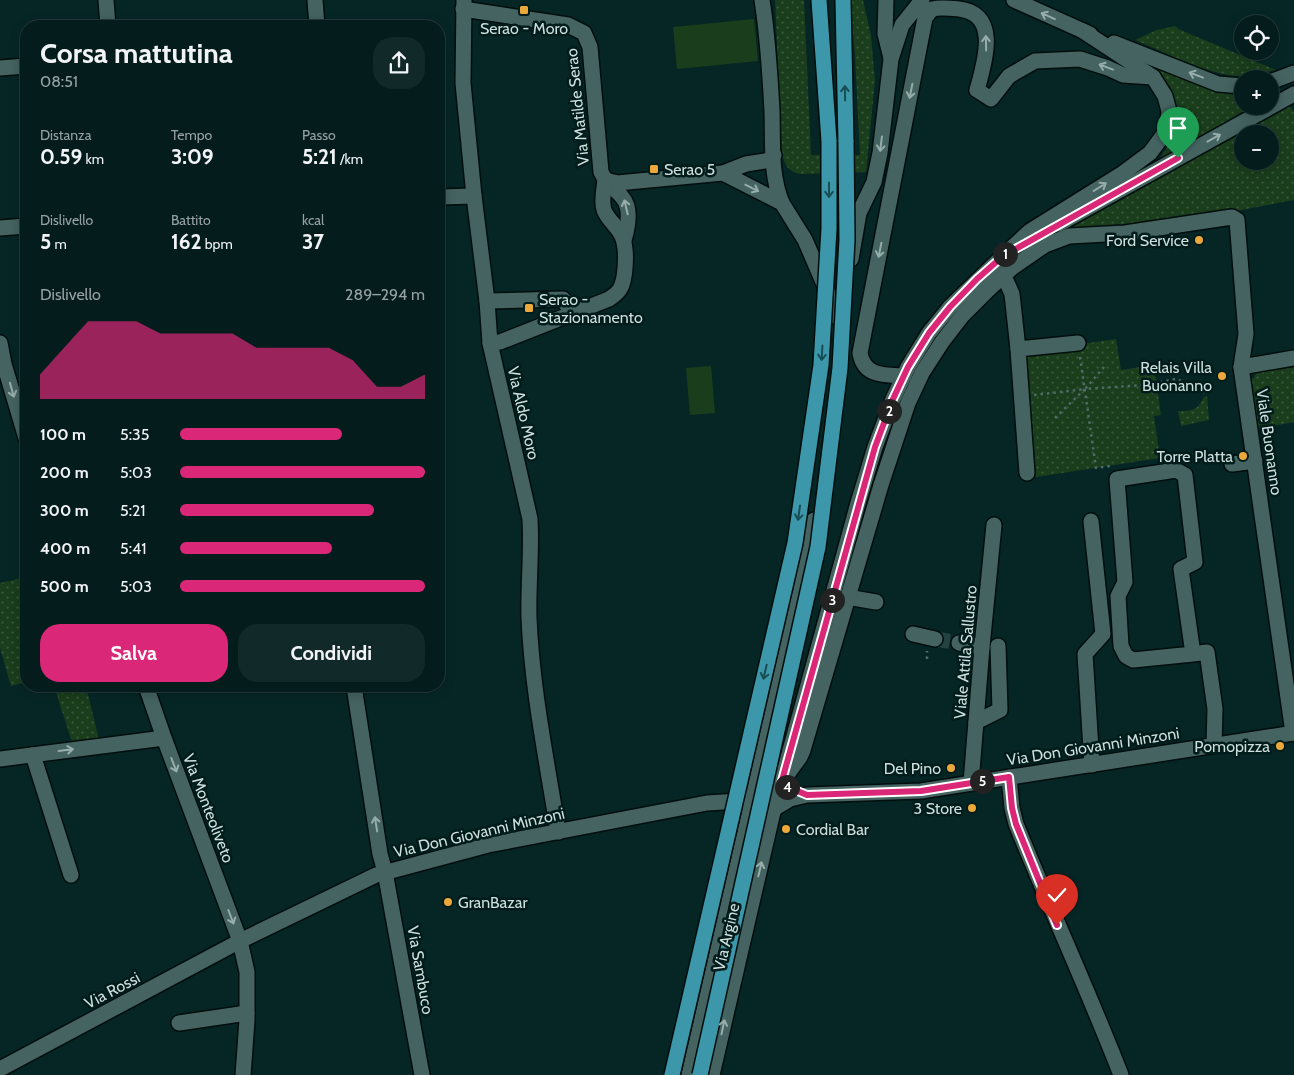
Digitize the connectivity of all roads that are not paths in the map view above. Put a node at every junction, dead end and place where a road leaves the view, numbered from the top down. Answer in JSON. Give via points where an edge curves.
{"nodes":[{"id":1,"x":106,"y":0,"type":"edge"},
{"id":2,"x":315,"y":0,"type":"edge"},
{"id":3,"x":762,"y":0,"type":"edge"},
{"id":4,"x":819,"y":0,"type":"edge"},
{"id":5,"x":843,"y":0,"type":"edge"},
{"id":6,"x":886,"y":0,"type":"edge"},
{"id":7,"x":922,"y":0,"type":"edge"},
{"id":8,"x":1014,"y":0,"type":"edge"},
{"id":9,"x":463,"y":5,"type":"edge"},
{"id":10,"x":108,"y":20,"type":"edge"},
{"id":11,"x":317,"y":20,"type":"edge"},
{"id":12,"x":1082,"y":31,"type":"junction"},
{"id":13,"x":891,"y":59,"type":"junction"},
{"id":14,"x":20,"y":66,"type":"edge"},
{"id":15,"x":0,"y":68,"type":"edge"},
{"id":16,"x":1294,"y":73,"type":"edge"},
{"id":17,"x":1153,"y":77,"type":"junction"},
{"id":18,"x":1279,"y":79,"type":"edge"},
{"id":19,"x":1234,"y":85,"type":"edge"},
{"id":20,"x":1294,"y":94,"type":"edge"},
{"id":21,"x":774,"y":155,"type":"junction"},
{"id":22,"x":723,"y":173,"type":"junction"},
{"id":23,"x":606,"y":180,"type":"junction"},
{"id":24,"x":474,"y":196,"type":"junction"},
{"id":25,"x":445,"y":198,"type":"edge"},
{"id":26,"x":782,"y":203,"type":"junction"},
{"id":27,"x":20,"y":226,"type":"edge"},
{"id":28,"x":0,"y":228,"type":"edge"},
{"id":29,"x":624,"y":240,"type":"junction"},
{"id":30,"x":1003,"y":256,"type":"junction"},
{"id":31,"x":1004,"y":276,"type":"junction"},
{"id":32,"x":487,"y":301,"type":"junction"},
{"id":33,"x":573,"y":314,"type":"junction"},
{"id":34,"x":839,"y":319,"type":"junction"},
{"id":35,"x":1078,"y":342,"type":"road end"},
{"id":36,"x":0,"y":343,"type":"edge"},
{"id":37,"x":490,"y":343,"type":"junction"},
{"id":38,"x":1018,"y":349,"type":"junction"},
{"id":39,"x":1294,"y":358,"type":"edge"},
{"id":40,"x":1241,"y":367,"type":"junction"},
{"id":41,"x":904,"y":376,"type":"junction"},
{"id":42,"x":20,"y":418,"type":"edge"},
{"id":43,"x":1255,"y":461,"type":"junction"},
{"id":44,"x":1232,"y":464,"type":"dead end"},
{"id":45,"x":1027,"y":473,"type":"dead end"},
{"id":46,"x":1092,"y":521,"type":"dead end"},
{"id":47,"x":994,"y":525,"type":"dead end"},
{"id":48,"x":847,"y":597,"type":"junction"},
{"id":49,"x":876,"y":602,"type":"dead end"},
{"id":50,"x":913,"y":634,"type":"dead end"},
{"id":51,"x":935,"y":639,"type":"tunnel mouth"},
{"id":52,"x":959,"y":643,"type":"tunnel mouth"},
{"id":53,"x":998,"y":646,"type":"dead end"},
{"id":54,"x":982,"y":647,"type":"junction"},
{"id":55,"x":1193,"y":654,"type":"junction"},
{"id":56,"x":148,"y":692,"type":"edge"},
{"id":57,"x":355,"y":692,"type":"edge"},
{"id":58,"x":976,"y":722,"type":"junction"},
{"id":59,"x":1294,"y":733,"type":"edge"},
{"id":60,"x":164,"y":738,"type":"junction"},
{"id":61,"x":1214,"y":745,"type":"junction"},
{"id":62,"x":33,"y":755,"type":"junction"},
{"id":63,"x":0,"y":759,"type":"edge"},
{"id":64,"x":1092,"y":765,"type":"junction"},
{"id":65,"x":1009,"y":777,"type":"junction"},
{"id":66,"x":971,"y":783,"type":"junction"},
{"id":67,"x":781,"y":784,"type":"junction"},
{"id":68,"x":807,"y":795,"type":"junction"},
{"id":69,"x":747,"y":802,"type":"junction"},
{"id":70,"x":775,"y":808,"type":"junction"},
{"id":71,"x":558,"y":832,"type":"junction"},
{"id":72,"x":386,"y":872,"type":"junction"},
{"id":73,"x":72,"y":875,"type":"dead end"},
{"id":74,"x":240,"y":941,"type":"junction"},
{"id":75,"x":247,"y":1013,"type":"junction"},
{"id":76,"x":179,"y":1023,"type":"dead end"},
{"id":77,"x":0,"y":1069,"type":"edge"},
{"id":78,"x":243,"y":1075,"type":"edge"},
{"id":79,"x":422,"y":1075,"type":"edge"},
{"id":80,"x":672,"y":1075,"type":"edge"},
{"id":81,"x":689,"y":1075,"type":"edge"},
{"id":82,"x":700,"y":1075,"type":"edge"},
{"id":83,"x":712,"y":1075,"type":"edge"},
{"id":84,"x":1121,"y":1075,"type":"edge"}],
"edges":[{"from":1,"to":10,"type":"street"},
{"from":2,"to":11,"type":"street"},
{"from":3,"to":21,"type":"street","via":[[771,83]]},
{"from":4,"to":80,"type":"highway","one_way":true,"bridge":true,"via":[[829,142],[829,229],[821,365],[795,543]]},
{"from":82,"to":5,"type":"highway","one_way":true,"bridge":true,"via":[[818,547],[840,368],[847,240]]},
{"from":6,"to":13,"type":"street","via":[[885,34]]},
{"from":7,"to":13,"type":"street","via":[[902,24]]},
{"from":12,"to":8,"type":"street","one_way":true},
{"from":9,"to":23,"type":"street","name":"Via Matilde Serao","via":[[558,23],[584,33],[590,47],[601,172]]},
{"from":9,"to":24,"type":"street","name":"Via Aldo Moro","via":[[463,83]]},
{"from":12,"to":17,"type":"street"},
{"from":19,"to":12,"type":"street","one_way":true,"via":[[1218,84]]},
{"from":13,"to":34,"type":"street","one_way":true,"via":[[880,153],[874,182],[859,213]]},
{"from":14,"to":15,"type":"street"},
{"from":16,"to":18,"type":"street"},
{"from":30,"to":17,"type":"street","one_way":true,"via":[[1030,231],[1123,173],[1150,153],[1161,140],[1167,130],[1169,111],[1165,96]]},
{"from":17,"to":41,"type":"street","one_way":true,"via":[[1123,75],[1080,59],[1035,61],[1009,76],[991,99],[977,90],[986,55],[986,31],[980,19],[968,10],[932,8],[925,18],[860,353],[865,366],[876,374]]},
{"from":30,"to":20,"type":"street","one_way":true},
{"from":21,"to":22,"type":"street","name":"Via Matilde Serao","via":[[771,160],[746,164]]},
{"from":21,"to":26,"type":"street"},
{"from":22,"to":23,"type":"street","name":"Via Matilde Serao","via":[[618,183]]},
{"from":22,"to":26,"type":"street","one_way":true},
{"from":23,"to":29,"type":"street","name":"Via Matilde Serao","via":[[604,209]]},
{"from":29,"to":23,"type":"street","name":"Via Matilde Serao","one_way":true,"via":[[628,228],[627,207],[624,199]]},
{"from":24,"to":25,"type":"street"},
{"from":24,"to":32,"type":"street","name":"Via Aldo Moro"},
{"from":26,"to":34,"type":"street","via":[[805,240]]},
{"from":27,"to":28,"type":"street"},
{"from":29,"to":33,"type":"street","name":"Via Matilde Serao","via":[[624,279],[616,295]]},
{"from":30,"to":41,"type":"street","name":"Via Argine","via":[[939,320]]},
{"from":31,"to":38,"type":"street","via":[[1012,294]]},
{"from":31,"to":40,"type":"street","name":"Viale Buonanno","via":[[1045,245],[1070,236],[1126,233],[1232,217],[1237,220],[1246,334]]},
{"from":31,"to":48,"type":"street","via":[[962,316],[922,373],[902,421]]},
{"from":32,"to":33,"type":"street","via":[[563,299]]},
{"from":32,"to":37,"type":"street","name":"Via Aldo Moro"},
{"from":33,"to":37,"type":"street","name":"Via Matilde Serao"},
{"from":34,"to":69,"type":"street","via":[[836,366],[811,545]]},
{"from":35,"to":38,"type":"street"},
{"from":36,"to":42,"type":"street","one_way":true},
{"from":37,"to":71,"type":"street","name":"Via Aldo Moro","via":[[530,519],[529,617],[537,699]]},
{"from":38,"to":45,"type":"street"},
{"from":39,"to":40,"type":"street"},
{"from":40,"to":43,"type":"street","name":"Viale Buonanno"},
{"from":41,"to":67,"type":"street","name":"Via Argine","via":[[875,447]]},
{"from":43,"to":44,"type":"street"},
{"from":43,"to":59,"type":"street","name":"Viale Buonanno"},
{"from":46,"to":64,"type":"street","via":[[1104,634],[1084,654]]},
{"from":47,"to":54,"type":"street","name":"Viale Attila Sallustro"},
{"from":48,"to":49,"type":"street"},
{"from":48,"to":67,"type":"street","via":[[803,750]]},
{"from":50,"to":51,"type":"street"},
{"from":52,"to":54,"type":"street"},
{"from":53,"to":58,"type":"street","via":[[1000,710]]},
{"from":54,"to":58,"type":"street","name":"Viale Attila Sallustro"},
{"from":55,"to":55,"type":"street","via":[[1181,569],[1195,562],[1185,475],[1176,470],[1118,479],[1125,582],[1118,596],[1120,646],[1133,660]]},
{"from":55,"to":61,"type":"street","via":[[1207,652],[1215,710]]},
{"from":56,"to":60,"type":"street","name":"Via Monteoliveto"},
{"from":72,"to":57,"type":"street","name":"Via Sambuco","one_way":true,"via":[[380,854]]},
{"from":58,"to":66,"type":"street","name":"Viale Attila Sallustro"},
{"from":59,"to":61,"type":"street","name":"Via Don Giovanni Minzoni"},
{"from":62,"to":60,"type":"street","one_way":true},
{"from":60,"to":74,"type":"street","name":"Via Monteoliveto","one_way":true},
{"from":61,"to":64,"type":"street","name":"Via Don Giovanni Minzoni"},
{"from":62,"to":63,"type":"street"},
{"from":62,"to":73,"type":"street"},
{"from":64,"to":65,"type":"street","name":"Via Don Giovanni Minzoni"},
{"from":65,"to":66,"type":"street","name":"Via Don Giovanni Minzoni"},
{"from":65,"to":84,"type":"street","via":[[1016,824]]},
{"from":66,"to":68,"type":"street","name":"Via Don Giovanni Minzoni","via":[[921,791]]},
{"from":67,"to":68,"type":"street","name":"Via Don Giovanni Minzoni"},
{"from":67,"to":70,"type":"street","name":"Via Argine"},
{"from":68,"to":70,"type":"street","name":"Via Don Giovanni Minzoni","via":[[790,799]]},
{"from":69,"to":71,"type":"street","name":"Via Don Giovanni Minzoni","via":[[707,803]]},
{"from":69,"to":81,"type":"street"},
{"from":83,"to":70,"type":"street","name":"Via Argine","one_way":true},
{"from":71,"to":72,"type":"street","name":"Via Don Giovanni Minzoni","via":[[488,845]]},
{"from":72,"to":74,"type":"street","name":"Via Don Giovanni Minzoni"},
{"from":72,"to":79,"type":"street","name":"Via Sambuco"},
{"from":74,"to":75,"type":"street","name":"Via Monteoliveto","via":[[247,972]]},
{"from":74,"to":77,"type":"street","name":"Via Rossi"},
{"from":75,"to":76,"type":"street"},
{"from":75,"to":78,"type":"street","name":"Via Monteoliveto"}]}
